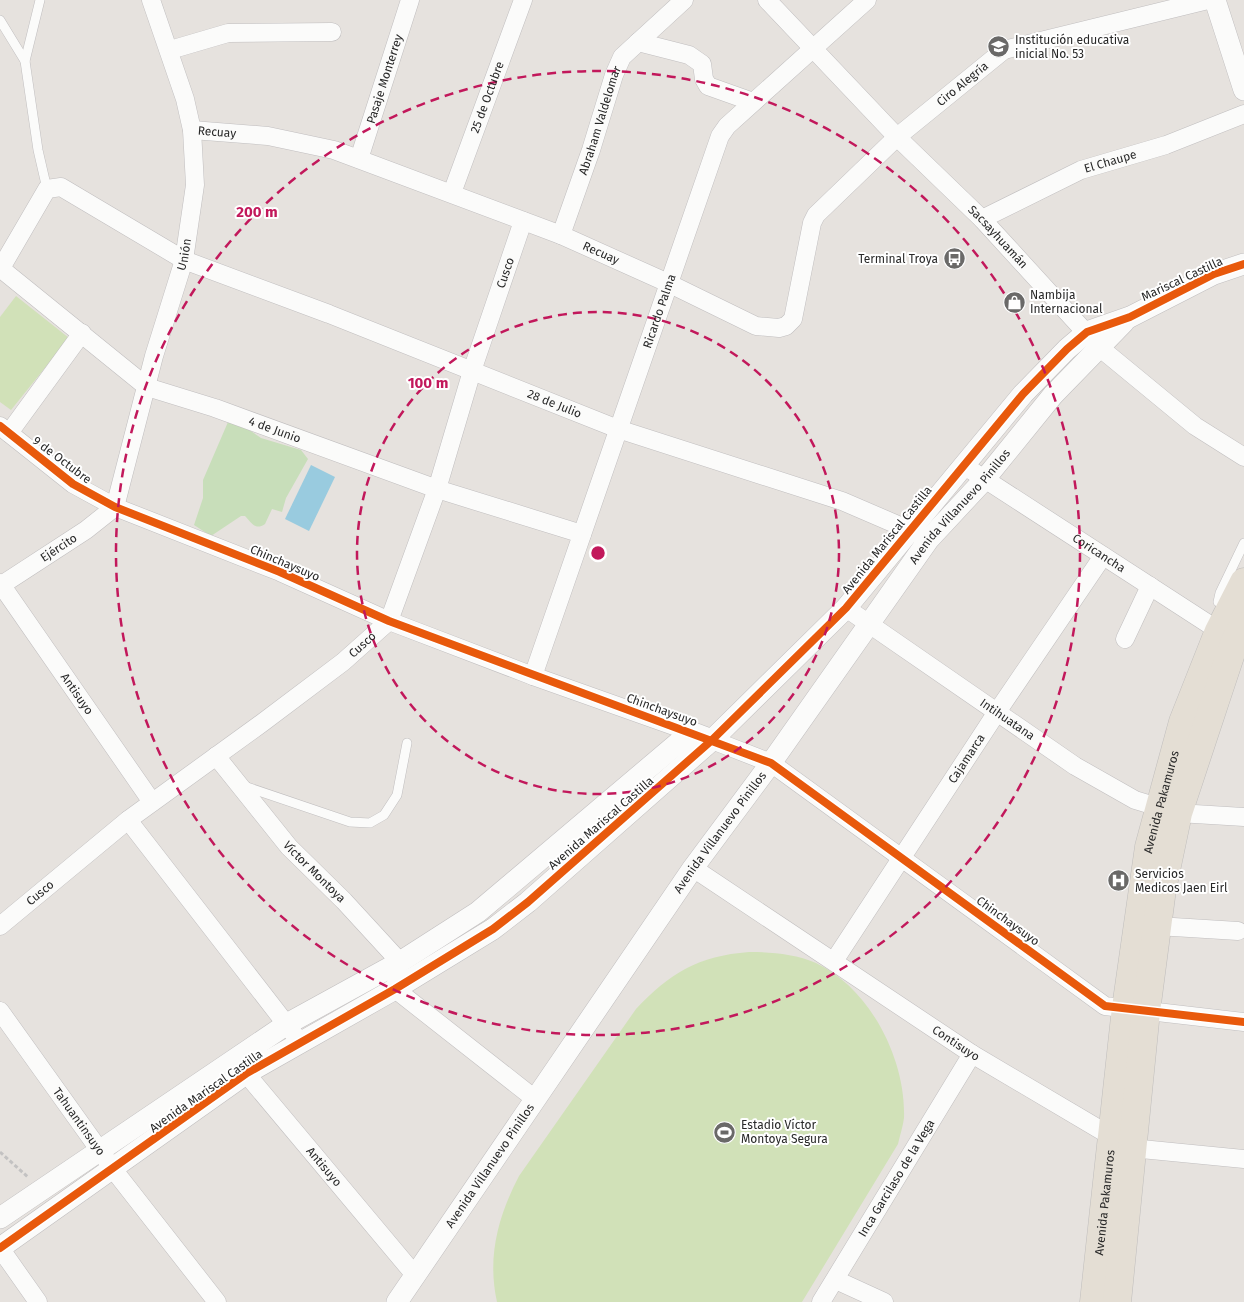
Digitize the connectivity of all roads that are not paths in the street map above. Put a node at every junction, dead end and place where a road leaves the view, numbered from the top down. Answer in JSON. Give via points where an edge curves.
{"nodes":[{"id":1,"x":40,"y":0,"type":"edge"},
{"id":2,"x":151,"y":0,"type":"edge"},
{"id":3,"x":410,"y":0,"type":"edge"},
{"id":4,"x":523,"y":0,"type":"edge"},
{"id":5,"x":684,"y":0,"type":"edge"},
{"id":6,"x":767,"y":0,"type":"edge"},
{"id":7,"x":867,"y":0,"type":"edge"},
{"id":8,"x":1208,"y":0,"type":"edge"},
{"id":9,"x":1215,"y":0,"type":"edge"},
{"id":10,"x":0,"y":20,"type":"edge"},
{"id":11,"x":332,"y":32,"type":"dead end"},
{"id":12,"x":638,"y":42,"type":"junction"},
{"id":13,"x":812,"y":48,"type":"junction"},
{"id":14,"x":170,"y":50,"type":"junction"},
{"id":15,"x":25,"y":61,"type":"junction"},
{"id":16,"x":1244,"y":90,"type":"edge"},
{"id":17,"x":753,"y":102,"type":"junction"},
{"id":18,"x":1244,"y":114,"type":"edge"},
{"id":19,"x":192,"y":130,"type":"junction"},
{"id":20,"x":897,"y":137,"type":"junction"},
{"id":21,"x":359,"y":159,"type":"junction"},
{"id":22,"x":46,"y":189,"type":"junction"},
{"id":23,"x":452,"y":193,"type":"junction"},
{"id":24,"x":982,"y":219,"type":"junction"},
{"id":25,"x":523,"y":221,"type":"junction"},
{"id":26,"x":561,"y":235,"type":"junction"},
{"id":27,"x":184,"y":260,"type":"junction"},
{"id":28,"x":1244,"y":264,"type":"edge"},
{"id":29,"x":0,"y":268,"type":"edge"},
{"id":30,"x":668,"y":284,"type":"junction"},
{"id":31,"x":1130,"y":317,"type":"joint"},
{"id":32,"x":82,"y":333,"type":"junction"},
{"id":33,"x":1093,"y":339,"type":"junction"},
{"id":34,"x":472,"y":371,"type":"junction"},
{"id":35,"x":147,"y":387,"type":"junction"},
{"id":36,"x":4,"y":429,"type":"edge"},
{"id":37,"x":618,"y":429,"type":"junction"},
{"id":38,"x":1244,"y":457,"type":"edge"},
{"id":39,"x":963,"y":465,"type":"junction"},
{"id":40,"x":984,"y":480,"type":"junction"},
{"id":41,"x":438,"y":489,"type":"junction"},
{"id":42,"x":115,"y":507,"type":"junction"},
{"id":43,"x":910,"y":529,"type":"junction"},
{"id":44,"x":582,"y":534,"type":"junction"},
{"id":45,"x":929,"y":539,"type":"junction"},
{"id":46,"x":1244,"y":543,"type":"edge"},
{"id":47,"x":1103,"y":556,"type":"junction"},
{"id":48,"x":1244,"y":582,"type":"edge"},
{"id":49,"x":1,"y":584,"type":"edge"},
{"id":50,"x":1150,"y":586,"type":"junction"},
{"id":51,"x":846,"y":608,"type":"junction"},
{"id":52,"x":389,"y":621,"type":"junction"},
{"id":53,"x":869,"y":624,"type":"junction"},
{"id":54,"x":1233,"y":624,"type":"edge"},
{"id":55,"x":1125,"y":639,"type":"dead end"},
{"id":56,"x":533,"y":676,"type":"junction"},
{"id":57,"x":997,"y":712,"type":"junction"},
{"id":58,"x":691,"y":732,"type":"junction"},
{"id":59,"x":712,"y":740,"type":"junction"},
{"id":60,"x":407,"y":743,"type":"dead end"},
{"id":61,"x":216,"y":756,"type":"junction"},
{"id":62,"x":771,"y":764,"type":"junction"},
{"id":63,"x":239,"y":784,"type":"junction"},
{"id":64,"x":152,"y":802,"type":"junction"},
{"id":65,"x":1168,"y":810,"type":"junction"},
{"id":66,"x":1244,"y":817,"type":"edge"},
{"id":67,"x":128,"y":820,"type":"junction"},
{"id":68,"x":902,"y":858,"type":"junction"},
{"id":69,"x":692,"y":868,"type":"junction"},
{"id":70,"x":0,"y":926,"type":"edge"},
{"id":71,"x":1157,"y":926,"type":"junction"},
{"id":72,"x":1238,"y":931,"type":"dead end"},
{"id":73,"x":834,"y":961,"type":"junction"},
{"id":74,"x":400,"y":962,"type":"junction"},
{"id":75,"x":395,"y":989,"type":"junction"},
{"id":76,"x":1136,"y":1009,"type":"junction"},
{"id":77,"x":0,"y":1011,"type":"edge"},
{"id":78,"x":1244,"y":1022,"type":"edge"},
{"id":79,"x":287,"y":1024,"type":"junction"},
{"id":80,"x":300,"y":1042,"type":"junction"},
{"id":81,"x":972,"y":1054,"type":"junction"},
{"id":82,"x":241,"y":1067,"type":"junction"},
{"id":83,"x":535,"y":1099,"type":"junction"},
{"id":84,"x":1122,"y":1143,"type":"junction"},
{"id":85,"x":100,"y":1150,"type":"junction"},
{"id":86,"x":1244,"y":1159,"type":"edge"},
{"id":87,"x":113,"y":1169,"type":"junction"},
{"id":88,"x":0,"y":1218,"type":"edge"},
{"id":89,"x":0,"y":1248,"type":"edge"},
{"id":90,"x":414,"y":1274,"type":"junction"},
{"id":91,"x":836,"y":1280,"type":"junction"},
{"id":92,"x":38,"y":1302,"type":"edge"},
{"id":93,"x":217,"y":1302,"type":"edge"},
{"id":94,"x":396,"y":1302,"type":"edge"},
{"id":95,"x":821,"y":1302,"type":"edge"},
{"id":96,"x":884,"y":1302,"type":"edge"},
{"id":97,"x":1094,"y":1302,"type":"edge"},
{"id":98,"x":1117,"y":1302,"type":"edge"}],
"edges":[{"from":1,"to":15,"type":"lane"},
{"from":2,"to":14,"type":"street","name":"Unión"},
{"from":3,"to":21,"type":"street","name":"Pasaje Monterrey"},
{"from":4,"to":23,"type":"street","name":"25 de Octubre"},
{"from":5,"to":12,"type":"street","name":"Abraham Valdelomar"},
{"from":6,"to":13,"type":"street","name":"Sacsayhuamán"},
{"from":7,"to":13,"type":"street","name":"Ricardo Palma"},
{"from":8,"to":20,"type":"street","name":"Ciro Alegría","via":[[1004,50]]},
{"from":9,"to":16,"type":"street"},
{"from":10,"to":15,"type":"lane"},
{"from":11,"to":14,"type":"street","via":[[228,33]]},
{"from":12,"to":17,"type":"street","via":[[689,55],[702,64],[708,86]]},
{"from":12,"to":26,"type":"street","name":"Abraham Valdelomar","via":[[622,57],[614,75]]},
{"from":13,"to":17,"type":"street","name":"Ricardo Palma"},
{"from":13,"to":20,"type":"street","name":"Sacsayhuamán"},
{"from":14,"to":19,"type":"street","name":"Unión"},
{"from":15,"to":22,"type":"lane"},
{"from":17,"to":30,"type":"street","name":"Ricardo Palma","via":[[720,136]]},
{"from":18,"to":24,"type":"street","name":"El Chaupe","via":[[1166,145],[1080,170]]},
{"from":19,"to":21,"type":"street","name":"Recuay","via":[[268,136],[318,146]]},
{"from":19,"to":27,"type":"street","name":"Unión","via":[[196,186]]},
{"from":20,"to":24,"type":"street","name":"Sacsayhuamán"},
{"from":20,"to":30,"type":"street","name":"Recuay","via":[[816,215],[792,319],[786,326],[769,329],[756,326]]},
{"from":21,"to":23,"type":"street","name":"Recuay"},
{"from":22,"to":27,"type":"street","name":"28 de Julio","via":[[57,186],[66,189]]},
{"from":22,"to":29,"type":"street"},
{"from":23,"to":25,"type":"street","name":"Recuay"},
{"from":24,"to":33,"type":"street","name":"Sacsayhuamán"},
{"from":25,"to":26,"type":"street","name":"Recuay"},
{"from":25,"to":34,"type":"street","name":"Cusco"},
{"from":26,"to":30,"type":"street","name":"Recuay"},
{"from":27,"to":34,"type":"street","name":"28 de Julio"},
{"from":27,"to":35,"type":"street","name":"Unión"},
{"from":28,"to":31,"type":"street","name":"Mariscal Castilla","via":[[1214,274]]},
{"from":29,"to":32,"type":"street","name":"4 de Junio"},
{"from":30,"to":37,"type":"street","name":"Ricardo Palma"},
{"from":31,"to":33,"type":"street","name":"Avenida Mariscal Castilla"},
{"from":32,"to":35,"type":"street","name":"4 de Junio"},
{"from":32,"to":36,"type":"street"},
{"from":33,"to":38,"type":"street","name":"Sacsayhuamán","via":[[1195,426]]},
{"from":33,"to":39,"type":"street","name":"Avenida Mariscal Castilla","via":[[1023,394]]},
{"from":33,"to":40,"type":"street","name":"Avenida Villanuevo Pinillos","via":[[1053,395]]},
{"from":34,"to":37,"type":"street","name":"28 de Julio"},
{"from":34,"to":41,"type":"street","name":"Cusco"},
{"from":35,"to":41,"type":"street","name":"4 de Junio"},
{"from":35,"to":42,"type":"street","name":"Unión"},
{"from":36,"to":42,"type":"street","name":"9 de Octubre","via":[[73,484]]},
{"from":37,"to":43,"type":"street","name":"28 de Julio","via":[[842,502]]},
{"from":37,"to":44,"type":"street","name":"Ricardo Palma"},
{"from":39,"to":40,"type":"street","name":"Coricancha"},
{"from":39,"to":43,"type":"street","name":"Avenida Mariscal Castilla"},
{"from":40,"to":45,"type":"street","name":"Avenida Villanuevo Pinillos"},
{"from":40,"to":47,"type":"street","name":"Coricancha"},
{"from":41,"to":44,"type":"street","name":"4 de Junio"},
{"from":41,"to":52,"type":"street","name":"Cusco"},
{"from":42,"to":49,"type":"street","name":"Ejército","via":[[86,530]]},
{"from":42,"to":52,"type":"street","name":"Chinchaysuyo","via":[[280,572]]},
{"from":43,"to":45,"type":"street","name":"28 de Julio"},
{"from":43,"to":51,"type":"street","name":"Avenida Mariscal Castilla"},
{"from":44,"to":56,"type":"street","name":"Ricardo Palma"},
{"from":45,"to":53,"type":"street","name":"Avenida Villanuevo Pinillos"},
{"from":46,"to":54,"type":"lane","via":[[1218,602]]},
{"from":47,"to":50,"type":"street","name":"Coricancha"},
{"from":47,"to":57,"type":"street","name":"Cajamarca"},
{"from":48,"to":54,"type":"highway","name":"Avenida Pakamuros"},
{"from":49,"to":64,"type":"street","name":"Antisuyo"},
{"from":50,"to":54,"type":"street","name":"Coricancha"},
{"from":50,"to":55,"type":"street"},
{"from":51,"to":53,"type":"street","name":"Intihuatana"},
{"from":51,"to":59,"type":"street","name":"Avenida Mariscal Castilla"},
{"from":52,"to":56,"type":"street","name":"Chinchaysuyo"},
{"from":52,"to":61,"type":"street","name":"Cusco","via":[[343,662]]},
{"from":53,"to":57,"type":"street","name":"Intihuatana"},
{"from":53,"to":62,"type":"street","name":"Avenida Villanuevo Pinillos"},
{"from":54,"to":65,"type":"highway","name":"Avenida Pakamuros"},
{"from":56,"to":58,"type":"street","name":"Chinchaysuyo"},
{"from":57,"to":65,"type":"street","name":"Intihuatana","via":[[1075,766],[1135,800]]},
{"from":57,"to":68,"type":"street","name":"Cajamarca"},
{"from":58,"to":59,"type":"street","name":"Chinchaysuyo"},
{"from":58,"to":74,"type":"street","name":"Avenida Mariscal Castilla","via":[[478,912]]},
{"from":59,"to":62,"type":"street","name":"Chinchaysuyo"},
{"from":59,"to":75,"type":"street","name":"Avenida Mariscal Castilla","via":[[493,929]]},
{"from":60,"to":63,"type":"lane","via":[[397,795],[384,815],[370,824],[350,822]]},
{"from":61,"to":63,"type":"street","name":"Víctor Montoya"},
{"from":61,"to":64,"type":"street","name":"Cusco"},
{"from":62,"to":68,"type":"street","name":"Chinchaysuyo"},
{"from":62,"to":69,"type":"street","name":"Avenida Villanuevo Pinillos"},
{"from":63,"to":74,"type":"street","name":"Víctor Montoya","via":[[289,847]]},
{"from":64,"to":67,"type":"street","name":"Cusco"},
{"from":65,"to":66,"type":"street","name":"Intihuatana"},
{"from":65,"to":71,"type":"highway","name":"Avenida Pakamuros"},
{"from":65,"to":76,"type":"highway","name":"Avenida Pakamuros","via":[[1149,847]]},
{"from":67,"to":70,"type":"street","name":"Cusco"},
{"from":67,"to":79,"type":"street"},
{"from":68,"to":73,"type":"street","name":"Cajamarca"},
{"from":68,"to":76,"type":"street","name":"Chinchaysuyo","via":[[1105,1006]]},
{"from":69,"to":73,"type":"street","name":"Contisuyo"},
{"from":69,"to":83,"type":"street","name":"Avenida Villanuevo Pinillos"},
{"from":71,"to":72,"type":"street"},
{"from":71,"to":76,"type":"highway","name":"Avenida Pakamuros"},
{"from":73,"to":81,"type":"street","name":"Contisuyo"},
{"from":74,"to":75,"type":"street"},
{"from":74,"to":79,"type":"street","name":"Avenida Mariscal Castilla"},
{"from":75,"to":80,"type":"street","name":"Avenida Mariscal Castilla"},
{"from":75,"to":83,"type":"street"},
{"from":76,"to":78,"type":"street","name":"Chinchaysuyo"},
{"from":76,"to":84,"type":"highway","name":"Avenida Pakamuros"},
{"from":77,"to":85,"type":"street","name":"Tahuantinsuyo"},
{"from":79,"to":80,"type":"street"},
{"from":79,"to":82,"type":"street","name":"Avenida Mariscal Castilla"},
{"from":80,"to":82,"type":"street","name":"Avenida Mariscal Castilla"},
{"from":81,"to":84,"type":"street","name":"Contisuyo"},
{"from":81,"to":91,"type":"street","name":"Inca Garcilaso de la Vega"},
{"from":82,"to":85,"type":"street","name":"Avenida Mariscal Castilla"},
{"from":82,"to":87,"type":"street","name":"Avenida Mariscal Castilla"},
{"from":82,"to":90,"type":"street","name":"Antisuyo"},
{"from":83,"to":90,"type":"street","name":"Avenida Villanuevo Pinillos"},
{"from":84,"to":86,"type":"street","name":"Contisuyo"},
{"from":84,"to":97,"type":"highway","name":"Avenida Pakamuros"},
{"from":84,"to":98,"type":"highway","name":"Avenida Pakamuros"},
{"from":85,"to":87,"type":"street","name":"Tahuantinsuyo"},
{"from":85,"to":88,"type":"street","name":"Avenida Mariscal Castilla"},
{"from":87,"to":89,"type":"street","name":"Avenida Mariscal Castilla"},
{"from":87,"to":93,"type":"street","name":"Tahuantinsuyo"},
{"from":89,"to":92,"type":"street"},
{"from":90,"to":94,"type":"street","name":"Avenida Villanuevo Pinillos"},
{"from":91,"to":95,"type":"street","name":"Inca Garcilaso de la Vega"},
{"from":91,"to":96,"type":"street"}]}
